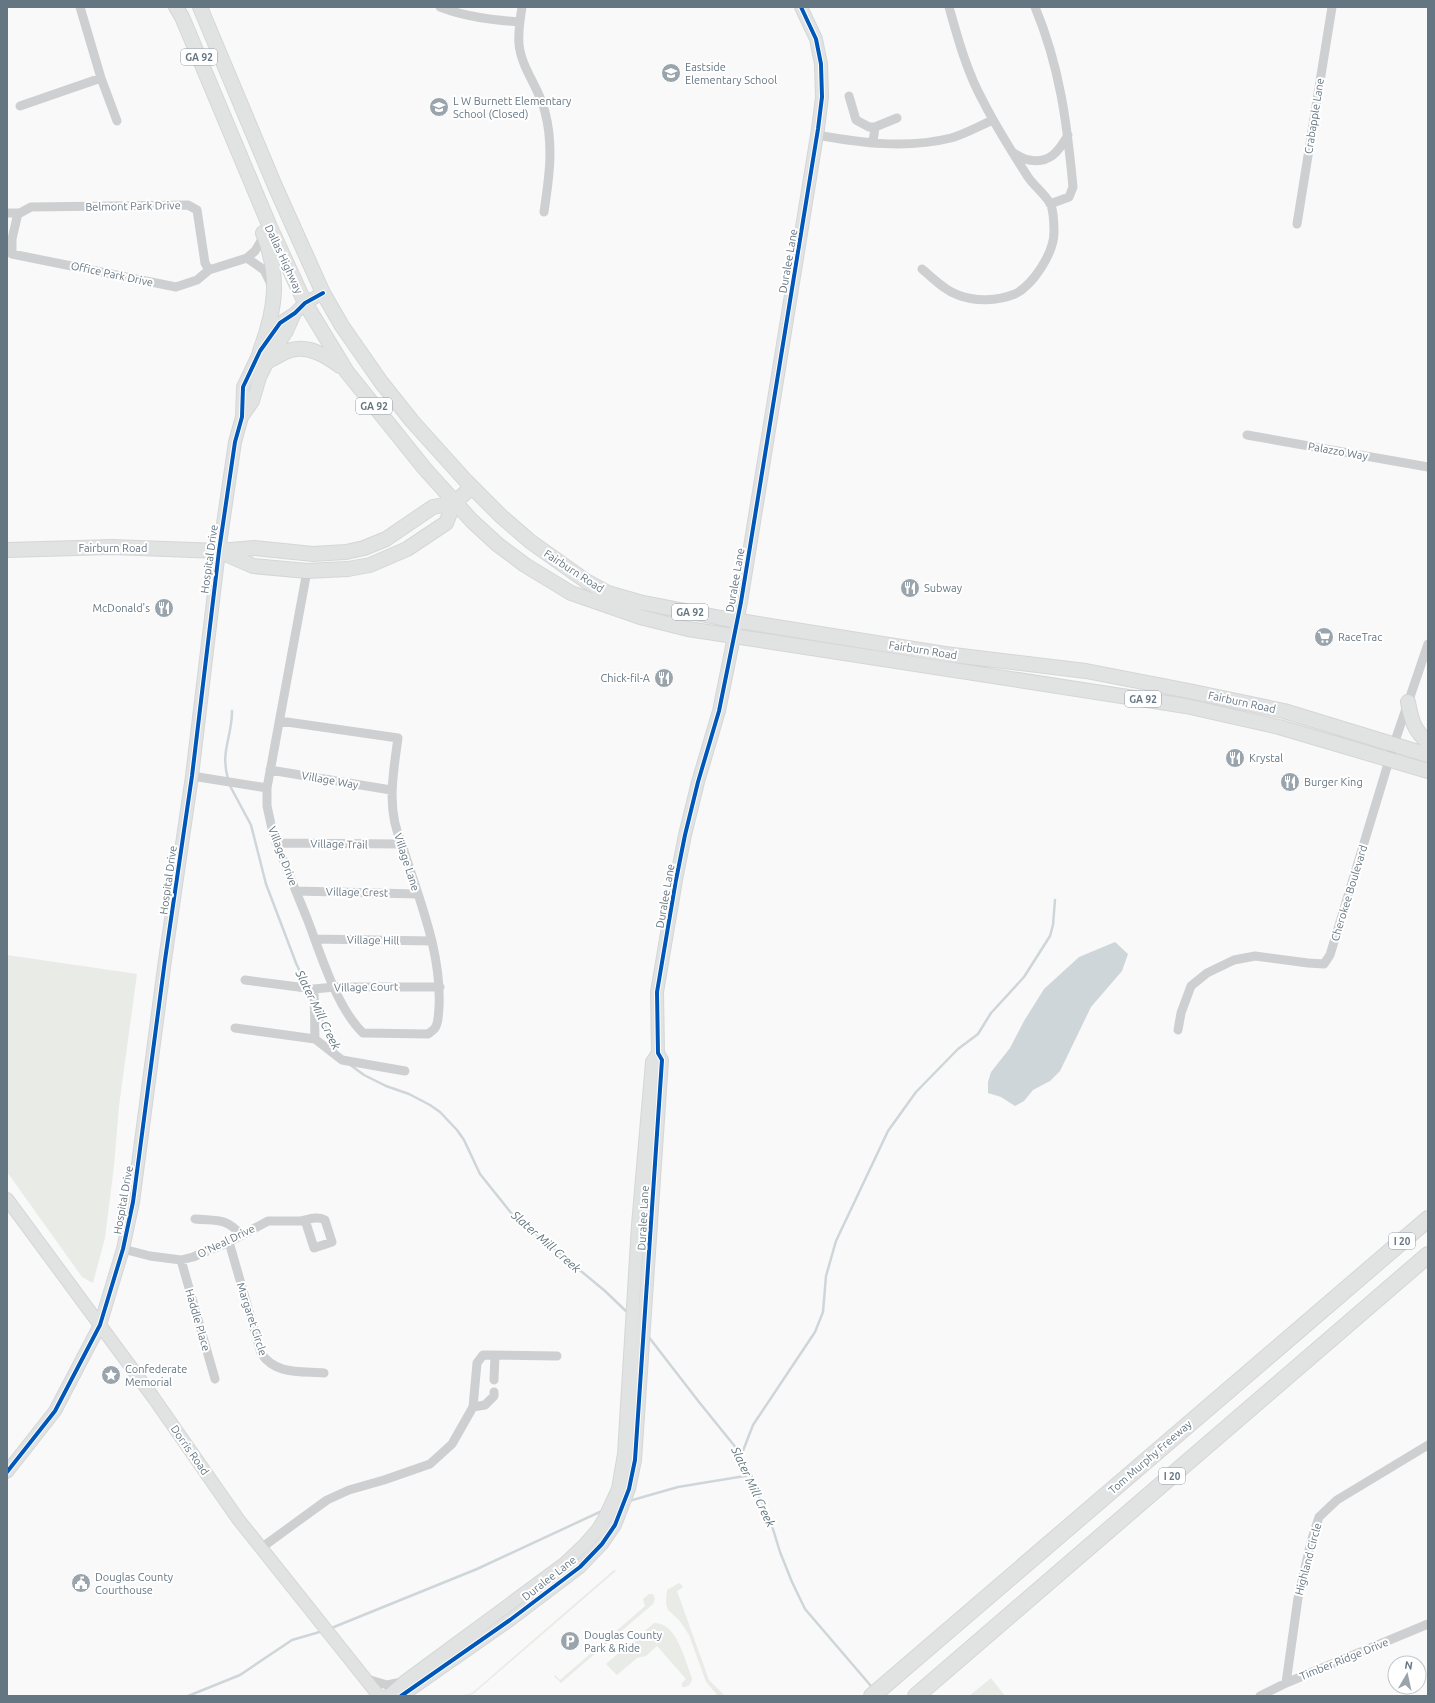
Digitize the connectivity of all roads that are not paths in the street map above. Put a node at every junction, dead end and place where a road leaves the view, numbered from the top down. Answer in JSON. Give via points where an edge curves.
{"nodes":[{"id":1,"x":80,"y":7,"type":"edge"},
{"id":2,"x":176,"y":7,"type":"edge"},
{"id":3,"x":200,"y":7,"type":"edge"},
{"id":4,"x":441,"y":7,"type":"edge"},
{"id":5,"x":522,"y":7,"type":"edge"},
{"id":6,"x":801,"y":7,"type":"edge"},
{"id":7,"x":949,"y":7,"type":"edge"},
{"id":8,"x":1035,"y":7,"type":"edge"},
{"id":9,"x":1332,"y":7,"type":"edge"},
{"id":10,"x":520,"y":22,"type":"junction"},
{"id":11,"x":101,"y":78,"type":"junction"},
{"id":12,"x":849,"y":96,"type":"dead end"},
{"id":13,"x":20,"y":106,"type":"dead end"},
{"id":14,"x":220,"y":107,"type":"junction"},
{"id":15,"x":898,"y":118,"type":"dead end"},
{"id":16,"x":993,"y":120,"type":"junction"},
{"id":17,"x":117,"y":121,"type":"dead end"},
{"id":18,"x":875,"y":127,"type":"junction"},
{"id":19,"x":817,"y":132,"type":"junction"},
{"id":20,"x":1068,"y":135,"type":"junction"},
{"id":21,"x":872,"y":142,"type":"junction"},
{"id":22,"x":1012,"y":152,"type":"junction"},
{"id":23,"x":1050,"y":204,"type":"junction"},
{"id":24,"x":544,"y":212,"type":"dead end"},
{"id":25,"x":7,"y":213,"type":"edge"},
{"id":26,"x":18,"y":213,"type":"junction"},
{"id":27,"x":1297,"y":224,"type":"dead end"},
{"id":28,"x":264,"y":236,"type":"junction"},
{"id":29,"x":247,"y":258,"type":"junction"},
{"id":30,"x":922,"y":268,"type":"dead end"},
{"id":31,"x":209,"y":270,"type":"junction"},
{"id":32,"x":274,"y":289,"type":"junction"},
{"id":33,"x":323,"y":293,"type":"junction"},
{"id":34,"x":305,"y":303,"type":"junction"},
{"id":35,"x":264,"y":356,"type":"junction"},
{"id":36,"x":347,"y":372,"type":"junction"},
{"id":37,"x":1248,"y":435,"type":"dead end"},
{"id":38,"x":1428,"y":467,"type":"edge"},
{"id":39,"x":472,"y":487,"type":"junction"},
{"id":40,"x":454,"y":503,"type":"junction"},
{"id":41,"x":7,"y":550,"type":"edge"},
{"id":42,"x":218,"y":551,"type":"junction"},
{"id":43,"x":307,"y":571,"type":"junction"},
{"id":44,"x":737,"y":620,"type":"junction"},
{"id":45,"x":734,"y":636,"type":"junction"},
{"id":46,"x":1428,"y":644,"type":"edge"},
{"id":47,"x":1408,"y":702,"type":"junction"},
{"id":48,"x":280,"y":721,"type":"junction"},
{"id":49,"x":1428,"y":742,"type":"edge"},
{"id":50,"x":1394,"y":744,"type":"junction"},
{"id":51,"x":1428,"y":755,"type":"edge"},
{"id":52,"x":1390,"y":759,"type":"junction"},
{"id":53,"x":270,"y":770,"type":"junction"},
{"id":54,"x":1428,"y":771,"type":"edge"},
{"id":55,"x":192,"y":776,"type":"junction"},
{"id":56,"x":266,"y":788,"type":"junction"},
{"id":57,"x":391,"y":790,"type":"junction"},
{"id":58,"x":276,"y":843,"type":"junction"},
{"id":59,"x":402,"y":844,"type":"junction"},
{"id":60,"x":296,"y":891,"type":"junction"},
{"id":61,"x":417,"y":894,"type":"junction"},
{"id":62,"x":315,"y":938,"type":"junction"},
{"id":63,"x":432,"y":941,"type":"junction"},
{"id":64,"x":245,"y":980,"type":"dead end"},
{"id":65,"x":334,"y":987,"type":"junction"},
{"id":66,"x":440,"y":987,"type":"junction"},
{"id":67,"x":314,"y":989,"type":"junction"},
{"id":68,"x":235,"y":1028,"type":"dead end"},
{"id":69,"x":434,"y":1030,"type":"joint"},
{"id":70,"x":1178,"y":1030,"type":"dead end"},
{"id":71,"x":315,"y":1039,"type":"junction"},
{"id":72,"x":658,"y":1053,"type":"junction"},
{"id":73,"x":405,"y":1071,"type":"dead end"},
{"id":74,"x":7,"y":1199,"type":"edge"},
{"id":75,"x":1428,"y":1210,"type":"edge"},
{"id":76,"x":195,"y":1219,"type":"dead end"},
{"id":77,"x":1428,"y":1219,"type":"edge"},
{"id":78,"x":305,"y":1220,"type":"dead end"},
{"id":79,"x":241,"y":1235,"type":"junction"},
{"id":80,"x":229,"y":1242,"type":"junction"},
{"id":81,"x":123,"y":1249,"type":"junction"},
{"id":82,"x":1428,"y":1256,"type":"edge"},
{"id":83,"x":180,"y":1260,"type":"junction"},
{"id":84,"x":1376,"y":1264,"type":"junction"},
{"id":85,"x":100,"y":1325,"type":"junction"},
{"id":86,"x":495,"y":1355,"type":"junction"},
{"id":87,"x":557,"y":1356,"type":"dead end"},
{"id":88,"x":324,"y":1373,"type":"dead end"},
{"id":89,"x":215,"y":1379,"type":"dead end"},
{"id":90,"x":494,"y":1380,"type":"dead end"},
{"id":91,"x":494,"y":1392,"type":"dead end"},
{"id":92,"x":473,"y":1407,"type":"junction"},
{"id":93,"x":1428,"y":1445,"type":"edge"},
{"id":94,"x":7,"y":1472,"type":"edge"},
{"id":95,"x":261,"y":1548,"type":"junction"},
{"id":96,"x":1428,"y":1624,"type":"edge"},
{"id":97,"x":367,"y":1679,"type":"junction"},
{"id":98,"x":404,"y":1682,"type":"junction"},
{"id":99,"x":1286,"y":1683,"type":"junction"},
{"id":100,"x":380,"y":1696,"type":"edge"},
{"id":101,"x":388,"y":1696,"type":"edge"},
{"id":102,"x":401,"y":1696,"type":"edge"},
{"id":103,"x":872,"y":1696,"type":"edge"},
{"id":104,"x":916,"y":1696,"type":"edge"},
{"id":105,"x":1260,"y":1696,"type":"edge"}],
"edges":[{"from":1,"to":11,"type":"street"},
{"from":2,"to":14,"type":"main road","name":"Dallas Highway","number":"GA 92"},
{"from":3,"to":33,"type":"main road","name":"Dallas Highway","number":"GA 92"},
{"from":4,"to":10,"type":"street","via":[[464,15]]},
{"from":5,"to":10,"type":"street"},
{"from":6,"to":19,"type":"street","name":"Duralee Lane","via":[[816,39],[822,64],[822,97]]},
{"from":7,"to":16,"type":"street","via":[[969,70]]},
{"from":8,"to":20,"type":"street","via":[[1056,68]]},
{"from":9,"to":27,"type":"street","name":"Crabapple Lane"},
{"from":10,"to":24,"type":"street","via":[[519,44],[545,111],[550,137],[550,167]]},
{"from":11,"to":13,"type":"street"},
{"from":11,"to":17,"type":"street"},
{"from":12,"to":18,"type":"street","via":[[856,120],[869,127]]},
{"from":14,"to":28,"type":"main road","via":[[230,156]]},
{"from":14,"to":34,"type":"main road","name":"Dallas Highway","number":"GA 92"},
{"from":15,"to":18,"type":"street"},
{"from":16,"to":21,"type":"street","via":[[952,138],[932,142],[895,145]]},
{"from":16,"to":22,"type":"street"},
{"from":18,"to":21,"type":"street"},
{"from":19,"to":21,"type":"street","via":[[856,136]]},
{"from":19,"to":44,"type":"street","name":"Duralee Lane"},
{"from":20,"to":22,"type":"street","via":[[1060,150],[1048,159],[1029,160]]},
{"from":20,"to":23,"type":"street","via":[[1073,187],[1069,197]]},
{"from":22,"to":23,"type":"street","via":[[1029,179]]},
{"from":23,"to":30,"type":"street","via":[[1054,234],[1050,255],[1034,278],[1015,294],[985,301],[959,296]]},
{"from":25,"to":26,"type":"street","name":"Belmont Park Drive"},
{"from":26,"to":31,"type":"street","name":"Belmont Park Drive","via":[[31,207],[188,205],[197,210],[205,264]]},
{"from":26,"to":31,"type":"street","name":"Office Park Drive","via":[[12,239],[12,254],[176,287],[196,280]]},
{"from":28,"to":29,"type":"street","via":[[255,251]]},
{"from":28,"to":32,"type":"main road","via":[[274,271]]},
{"from":29,"to":31,"type":"street","name":"Office Park Drive"},
{"from":29,"to":32,"type":"street","via":[[264,270]]},
{"from":32,"to":35,"type":"main road"},
{"from":33,"to":34,"type":"street","name":"Hospital Drive"},
{"from":33,"to":39,"type":"main road","name":"Dallas Highway","number":"GA 92","via":[[342,326],[381,382],[412,421]]},
{"from":34,"to":35,"type":"street","name":"Hospital Drive","via":[[280,322]]},
{"from":34,"to":36,"type":"main road","name":"Dallas Highway","number":"GA 92"},
{"from":35,"to":36,"type":"main road","via":[[291,350],[312,350],[326,356]]},
{"from":35,"to":42,"type":"street","name":"Hospital Drive","via":[[243,387],[242,417],[235,442]]},
{"from":36,"to":40,"type":"main road","name":"Dallas Highway","number":"GA 92"},
{"from":37,"to":38,"type":"street","name":"Palazzo Way"},
{"from":39,"to":40,"type":"main road","name":"Fairburn Road"},
{"from":39,"to":44,"type":"main road","name":"Fairburn Road","number":"GA 92","via":[[531,542],[586,581],[608,593],[639,602]]},
{"from":40,"to":42,"type":"main road","name":"Fairburn Road","via":[[433,508],[386,539],[354,550],[328,554],[254,548]]},
{"from":40,"to":43,"type":"main road","name":"Fairburn Road","via":[[446,523],[407,549],[370,564],[342,570]]},
{"from":40,"to":45,"type":"main road","name":"Fairburn Road","number":"GA 92","via":[[497,544],[571,594],[656,622]]},
{"from":41,"to":42,"type":"main road","name":"Fairburn Road","via":[[112,547]]},
{"from":42,"to":43,"type":"main road","name":"Fairburn Road","via":[[253,566]]},
{"from":42,"to":55,"type":"street","name":"Hospital Drive"},
{"from":43,"to":48,"type":"street","name":"Village Drive"},
{"from":44,"to":45,"type":"street","name":"Duralee Lane"},
{"from":44,"to":50,"type":"main road","name":"Fairburn Road","number":"GA 92","via":[[945,654],[1109,676],[1284,711]]},
{"from":45,"to":52,"type":"main road","name":"Fairburn Road","number":"GA 92","via":[[1152,700],[1279,727]]},
{"from":45,"to":72,"type":"street","name":"Duralee Lane","via":[[719,711],[698,782],[676,880],[657,992]]},
{"from":46,"to":47,"type":"street","name":"Cherokee Boulevard"},
{"from":47,"to":49,"type":"main road","via":[[1416,732]]},
{"from":47,"to":50,"type":"street","name":"Cherokee Boulevard"},
{"from":48,"to":53,"type":"street","name":"Village Drive"},
{"from":48,"to":57,"type":"street","name":"Village Lane","via":[[398,738]]},
{"from":50,"to":51,"type":"main road","name":"Fairburn Road","number":"GA 92"},
{"from":50,"to":52,"type":"street","name":"Cherokee Boulevard"},
{"from":52,"to":54,"type":"main road","name":"Fairburn Road","number":"GA 92"},
{"from":52,"to":70,"type":"street","name":"Cherokee Boulevard","via":[[1330,955],[1324,964],[1255,956],[1234,960],[1207,973],[1191,986]]},
{"from":53,"to":56,"type":"street","name":"Village Drive"},
{"from":53,"to":57,"type":"street","name":"Village Way"},
{"from":55,"to":56,"type":"street"},
{"from":55,"to":81,"type":"street","name":"Hospital Drive","via":[[133,1202]]},
{"from":56,"to":58,"type":"street","name":"Village Drive","via":[[267,806]]},
{"from":57,"to":59,"type":"street","name":"Village Lane","via":[[396,832]]},
{"from":58,"to":59,"type":"street","name":"Village Trail"},
{"from":58,"to":60,"type":"street","name":"Village Drive"},
{"from":59,"to":61,"type":"street","name":"Village Lane"},
{"from":60,"to":61,"type":"street","name":"Village Crest"},
{"from":60,"to":62,"type":"street","name":"Village Drive"},
{"from":61,"to":63,"type":"street","name":"Village Lane"},
{"from":62,"to":63,"type":"street","name":"Village Hill"},
{"from":62,"to":65,"type":"street","name":"Village Drive"},
{"from":63,"to":66,"type":"street","name":"Village Lane"},
{"from":64,"to":67,"type":"street","name":"Village Court"},
{"from":65,"to":66,"type":"street","name":"Village Court"},
{"from":65,"to":67,"type":"street","name":"Village Court"},
{"from":65,"to":69,"type":"street","name":"Village Drive","via":[[348,1016],[363,1033],[428,1034]]},
{"from":66,"to":69,"type":"street","name":"Village Lane","via":[[438,1022]]},
{"from":67,"to":71,"type":"street"},
{"from":68,"to":71,"type":"street"},
{"from":71,"to":73,"type":"street","via":[[342,1060]]},
{"from":72,"to":98,"type":"street","name":"Duralee Lane","via":[[652,1062],[638,1225],[624,1454],[618,1489],[598,1530],[564,1564]]},
{"from":72,"to":102,"type":"street","name":"Duralee Lane","via":[[662,1060],[635,1460],[629,1489],[615,1525],[602,1544],[580,1567],[510,1620]]},
{"from":74,"to":85,"type":"street","name":"Dorris Road"},
{"from":75,"to":84,"type":"highway"},
{"from":76,"to":79,"type":"street","via":[[225,1221]]},
{"from":77,"to":84,"type":"highway","name":"Tom Murphy Freeway","number":"I 20"},
{"from":78,"to":79,"type":"street","name":"O'Neal Drive","via":[[268,1221]]},
{"from":79,"to":80,"type":"street","name":"O'Neal Drive"},
{"from":80,"to":83,"type":"street","name":"O'Neal Drive"},
{"from":80,"to":88,"type":"street","name":"Margaret Circle","via":[[261,1353],[266,1361],[277,1368]]},
{"from":81,"to":83,"type":"street","name":"O'Neal Drive"},
{"from":81,"to":85,"type":"street","name":"Hospital Drive"},
{"from":82,"to":104,"type":"highway","number":"I 20"},
{"from":83,"to":89,"type":"street","name":"Haddle Place"},
{"from":84,"to":103,"type":"highway","name":"Tom Murphy Freeway","number":"I 20"},
{"from":85,"to":94,"type":"street","name":"Hospital Drive","via":[[55,1411]]},
{"from":85,"to":95,"type":"street","name":"Dorris Road"},
{"from":86,"to":87,"type":"street"},
{"from":86,"to":90,"type":"street"},
{"from":86,"to":92,"type":"street","via":[[483,1355],[477,1363]]},
{"from":91,"to":92,"type":"street","via":[[494,1396],[485,1405]]},
{"from":92,"to":95,"type":"street","via":[[452,1444],[430,1464],[348,1490],[327,1500]]},
{"from":93,"to":99,"type":"street","name":"Highland Circle","via":[[1337,1500],[1319,1517],[1298,1598]]},
{"from":95,"to":97,"type":"street","name":"Dorris Road"},
{"from":96,"to":99,"type":"street","name":"Timber Ridge Drive"},
{"from":97,"to":98,"type":"street","name":"Duralee Lane","via":[[387,1685]]},
{"from":97,"to":100,"type":"street","name":"Dorris Road"},
{"from":98,"to":101,"type":"street","name":"Duralee Lane"},
{"from":99,"to":105,"type":"street","name":"Timber Ridge Drive"}]}
